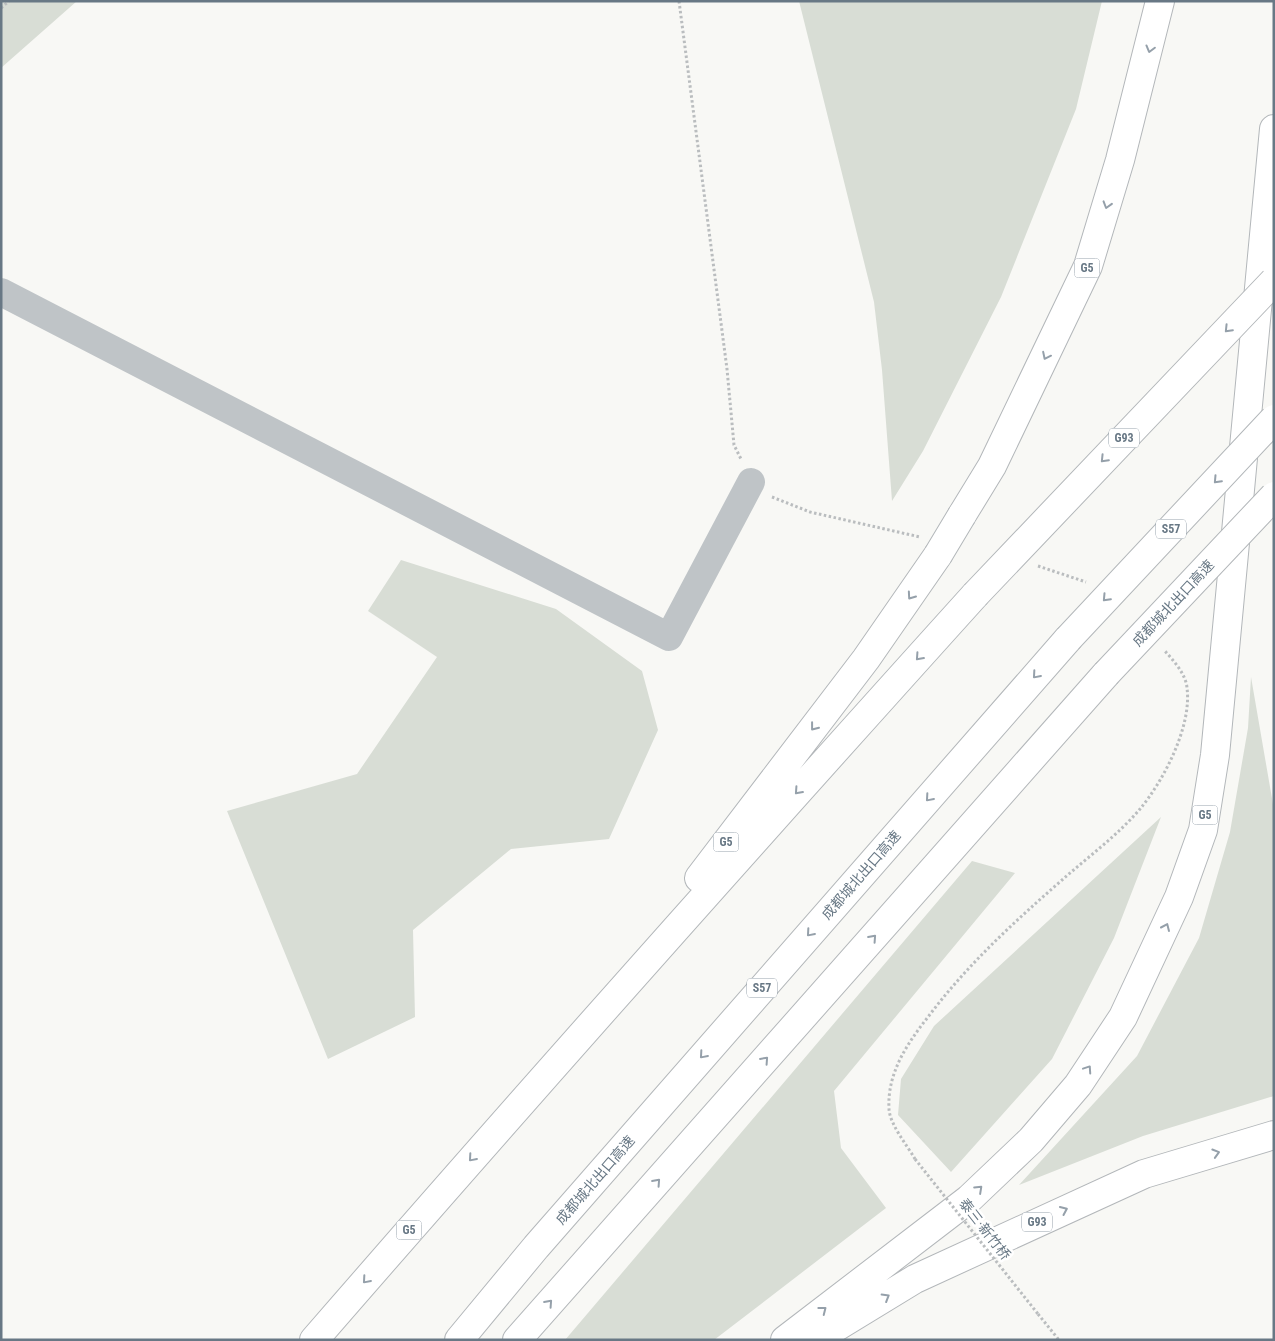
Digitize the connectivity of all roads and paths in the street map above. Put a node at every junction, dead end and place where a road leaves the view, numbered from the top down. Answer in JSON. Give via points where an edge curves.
{"nodes":[{"id":1,"x":8,"y":1,"type":"edge"},
{"id":2,"x":1160,"y":1,"type":"edge"},
{"id":3,"x":1,"y":8,"type":"edge"},
{"id":4,"x":1274,"y":129,"type":"edge"},
{"id":5,"x":1274,"y":281,"type":"edge"},
{"id":6,"x":1,"y":292,"type":"edge"},
{"id":7,"x":1274,"y":418,"type":"edge"},
{"id":8,"x":751,"y":482,"type":"dead end"},
{"id":9,"x":1274,"y":496,"type":"edge"},
{"id":10,"x":504,"y":1121,"type":"junction"},
{"id":11,"x":1274,"y":1136,"type":"edge"},
{"id":12,"x":915,"y":1158,"type":"dead end"},
{"id":13,"x":314,"y":1340,"type":"edge"},
{"id":14,"x":459,"y":1340,"type":"edge"},
{"id":15,"x":517,"y":1340,"type":"edge"},
{"id":16,"x":785,"y":1340,"type":"edge"},
{"id":17,"x":815,"y":1340,"type":"edge"},
{"id":18,"x":1059,"y":1340,"type":"edge"}],
"edges":[{"from":1,"to":3,"type":"path"},
{"from":2,"to":10,"type":"highway","number":"G5","one_way":true,"bridge":true,"via":[[1120,160],[1088,266],[992,466],[938,555],[866,659],[692,885],[574,1025]]},
{"from":16,"to":4,"type":"highway","number":"G5","one_way":true,"via":[[968,1199],[1031,1140],[1078,1085],[1123,1017],[1179,897],[1202,830],[1215,755]]},
{"from":5,"to":10,"type":"highway","number":"G93","one_way":true,"bridge":true,"via":[[975,595]]},
{"from":6,"to":8,"type":"street","via":[[669,637]]},
{"from":7,"to":14,"type":"highway","name":"成都城北出口高速","number":"S57","one_way":true,"bridge":true,"via":[[1068,639],[536,1247]]},
{"from":15,"to":9,"type":"highway","name":"成都城北出口高速","one_way":true,"bridge":true,"via":[[1106,674]]},
{"from":10,"to":13,"type":"highway","number":"G5","one_way":true},
{"from":17,"to":11,"type":"highway","number":"G93","one_way":true,"via":[[915,1279],[1144,1174]]},
{"from":12,"to":18,"type":"path","name":"泰三·新竹桥","bridge":true}]}
